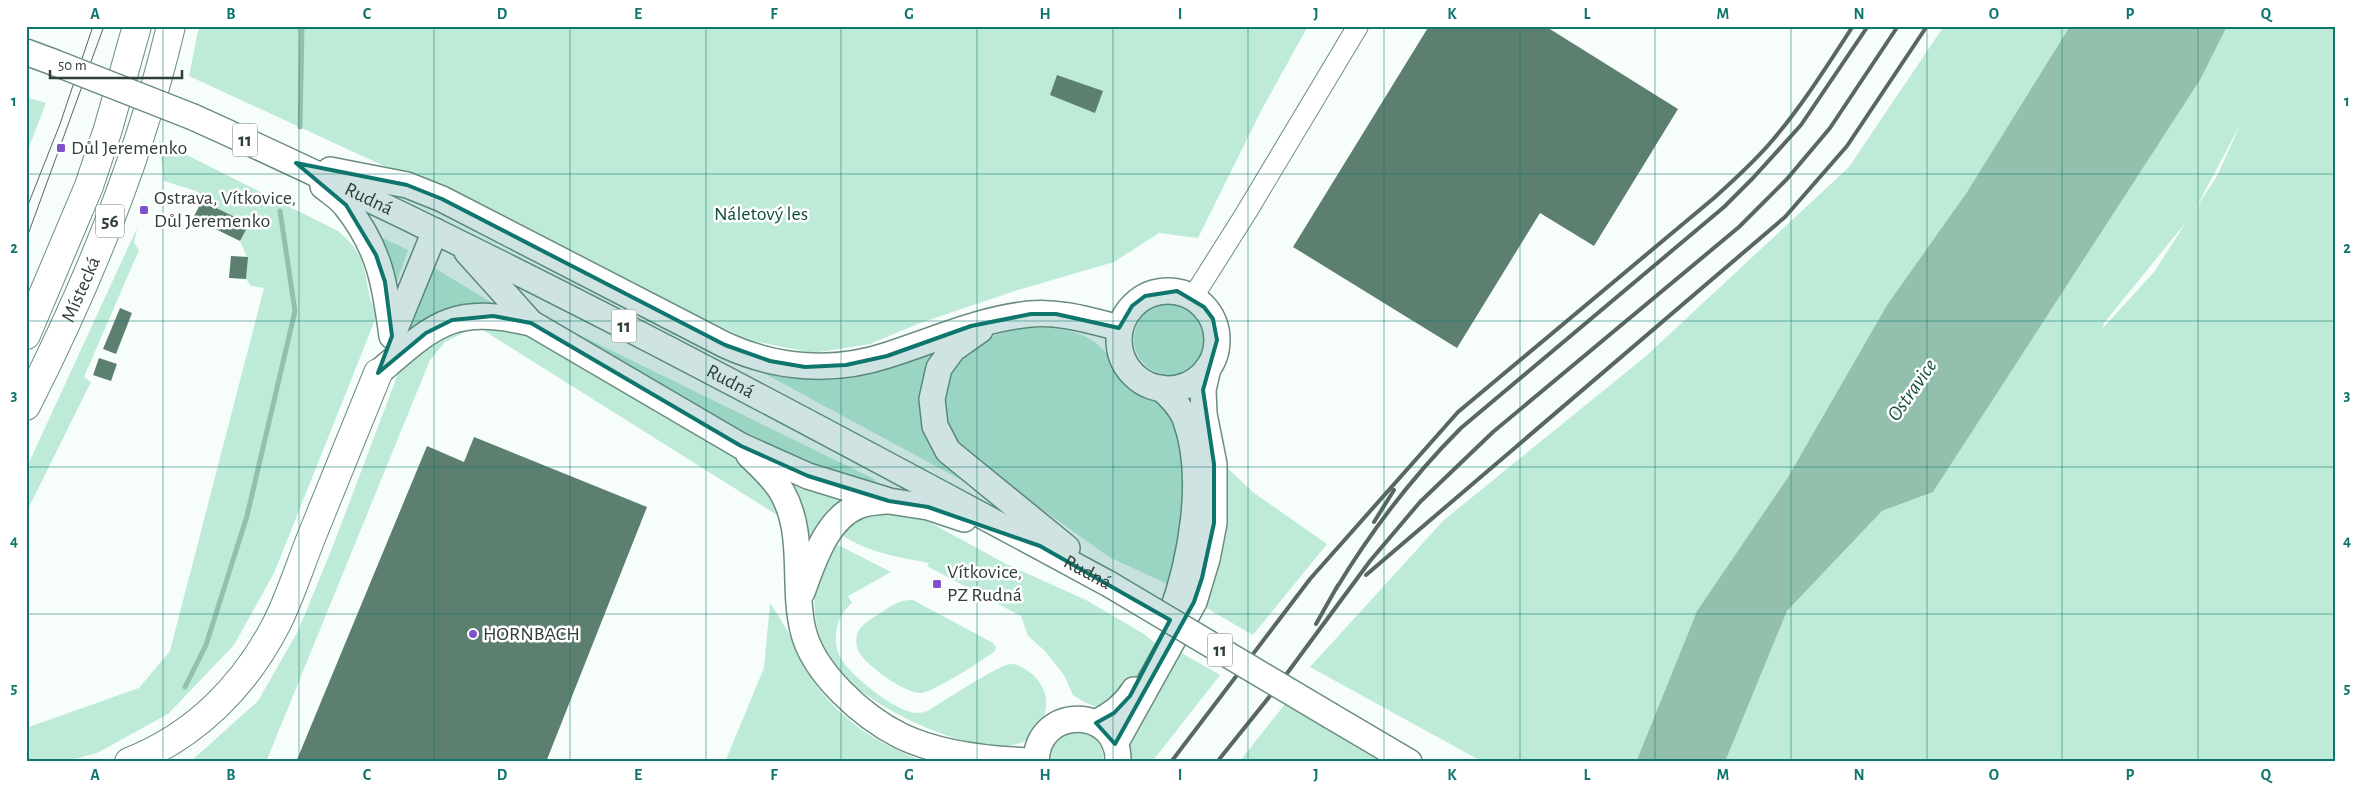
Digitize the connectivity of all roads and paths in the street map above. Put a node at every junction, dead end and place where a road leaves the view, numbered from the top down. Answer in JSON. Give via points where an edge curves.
{"nodes":[{"id":1,"x":137,"y":26,"type":"edge"},
{"id":2,"x":171,"y":26,"type":"edge"},
{"id":3,"x":178,"y":26,"type":"edge"},
{"id":4,"x":1358,"y":26,"type":"edge"},
{"id":5,"x":26,"y":52,"type":"edge"},
{"id":6,"x":159,"y":70,"type":"junction"},
{"id":7,"x":296,"y":163,"type":"junction"},
{"id":8,"x":435,"y":230,"type":"junction"},
{"id":9,"x":458,"y":242,"type":"junction"},
{"id":10,"x":1193,"y":297,"type":"junction"},
{"id":11,"x":994,"y":321,"type":"junction"},
{"id":12,"x":531,"y":323,"type":"junction"},
{"id":13,"x":1120,"y":328,"type":"junction"},
{"id":14,"x":26,"y":335,"type":"edge"},
{"id":15,"x":392,"y":336,"type":"junction"},
{"id":16,"x":1208,"y":368,"type":"junction"},
{"id":17,"x":378,"y":374,"type":"junction"},
{"id":18,"x":1161,"y":388,"type":"junction"},
{"id":19,"x":26,"y":406,"type":"edge"},
{"id":20,"x":741,"y":446,"type":"junction"},
{"id":21,"x":889,"y":501,"type":"junction"},
{"id":22,"x":1040,"y":546,"type":"junction"},
{"id":23,"x":1109,"y":584,"type":"junction"},
{"id":24,"x":799,"y":601,"type":"junction"},
{"id":25,"x":1096,"y":723,"type":"junction"},
{"id":26,"x":901,"y":736,"type":"junction"},
{"id":27,"x":1117,"y":753,"type":"edge"},
{"id":28,"x":1036,"y":761,"type":"edge"},
{"id":29,"x":129,"y":762,"type":"edge"},
{"id":30,"x":943,"y":762,"type":"edge"},
{"id":31,"x":1409,"y":762,"type":"edge"}],
"edges":[{"from":1,"to":14,"type":"highway","name":"Místecká","number":"56","via":[[89,186]]},
{"from":2,"to":6,"type":"highway","name":"Místecká","number":"56"},
{"from":3,"to":6,"type":"highway"},
{"from":4,"to":10,"type":"street"},
{"from":5,"to":7,"type":"main road","name":"Rudná","number":"11","bridge":true,"via":[[193,117]]},
{"from":6,"to":19,"type":"highway","name":"Místecká","number":"56","via":[[127,174],[99,250],[68,323]]},
{"from":7,"to":8,"type":"main road","name":"Rudná","number":"11"},
{"from":7,"to":11,"type":"main road","via":[[406,185],[442,199],[725,345],[770,361],[805,366],[846,365],[887,356]]},
{"from":7,"to":15,"type":"main road","via":[[346,205],[370,244],[385,282]]},
{"from":8,"to":9,"type":"main road","name":"Rudná","number":"11"},
{"from":8,"to":15,"type":"main road"},
{"from":9,"to":12,"type":"main road"},
{"from":9,"to":22,"type":"main road","name":"Rudná","number":"11","via":[[688,358]]},
{"from":10,"to":13,"type":"main road","via":[[1169,291],[1145,296],[1127,313]]},
{"from":10,"to":16,"type":"main road","via":[[1209,312],[1217,333],[1215,355]]},
{"from":11,"to":13,"type":"main road","via":[[1031,314],[1056,314]]},
{"from":11,"to":23,"type":"main road","via":[[953,349],[939,368],[932,399],[935,426],[948,451]]},
{"from":12,"to":17,"type":"main road","via":[[481,315],[452,320],[426,333]]},
{"from":12,"to":20,"type":"main road"},
{"from":13,"to":18,"type":"main road","via":[[1119,348],[1127,367],[1142,381]]},
{"from":15,"to":17,"type":"main road"},
{"from":16,"to":18,"type":"main road","via":[[1187,385]]},
{"from":16,"to":27,"type":"main road","via":[[1203,390],[1204,414],[1214,464],[1214,522],[1207,559],[1194,602]]},
{"from":17,"to":29,"type":"highway","via":[[277,623],[251,664],[237,685],[186,733]]},
{"from":18,"to":25,"type":"main road","via":[[1174,400],[1184,418],[1192,452],[1195,487],[1188,556],[1168,625],[1146,670],[1124,704]]},
{"from":20,"to":21,"type":"main road","via":[[808,476]]},
{"from":20,"to":24,"type":"main road","via":[[778,487],[790,511],[795,528]]},
{"from":21,"to":22,"type":"main road","via":[[928,507]]},
{"from":21,"to":24,"type":"main road","via":[[863,504],[842,518],[819,551]]},
{"from":22,"to":23,"type":"main road","name":"Rudná","number":"11"},
{"from":23,"to":31,"type":"main road","name":"Rudná","number":"11","bridge":true},
{"from":24,"to":26,"type":"main road","via":[[808,646],[826,676],[856,705]]},
{"from":25,"to":27,"type":"main road","via":[[1104,728]]},
{"from":25,"to":28,"type":"main road","via":[[1076,718],[1057,723],[1044,735],[1036,752]]},
{"from":26,"to":28,"type":"main road","via":[[967,754]]},
{"from":26,"to":30,"type":"street"}]}
